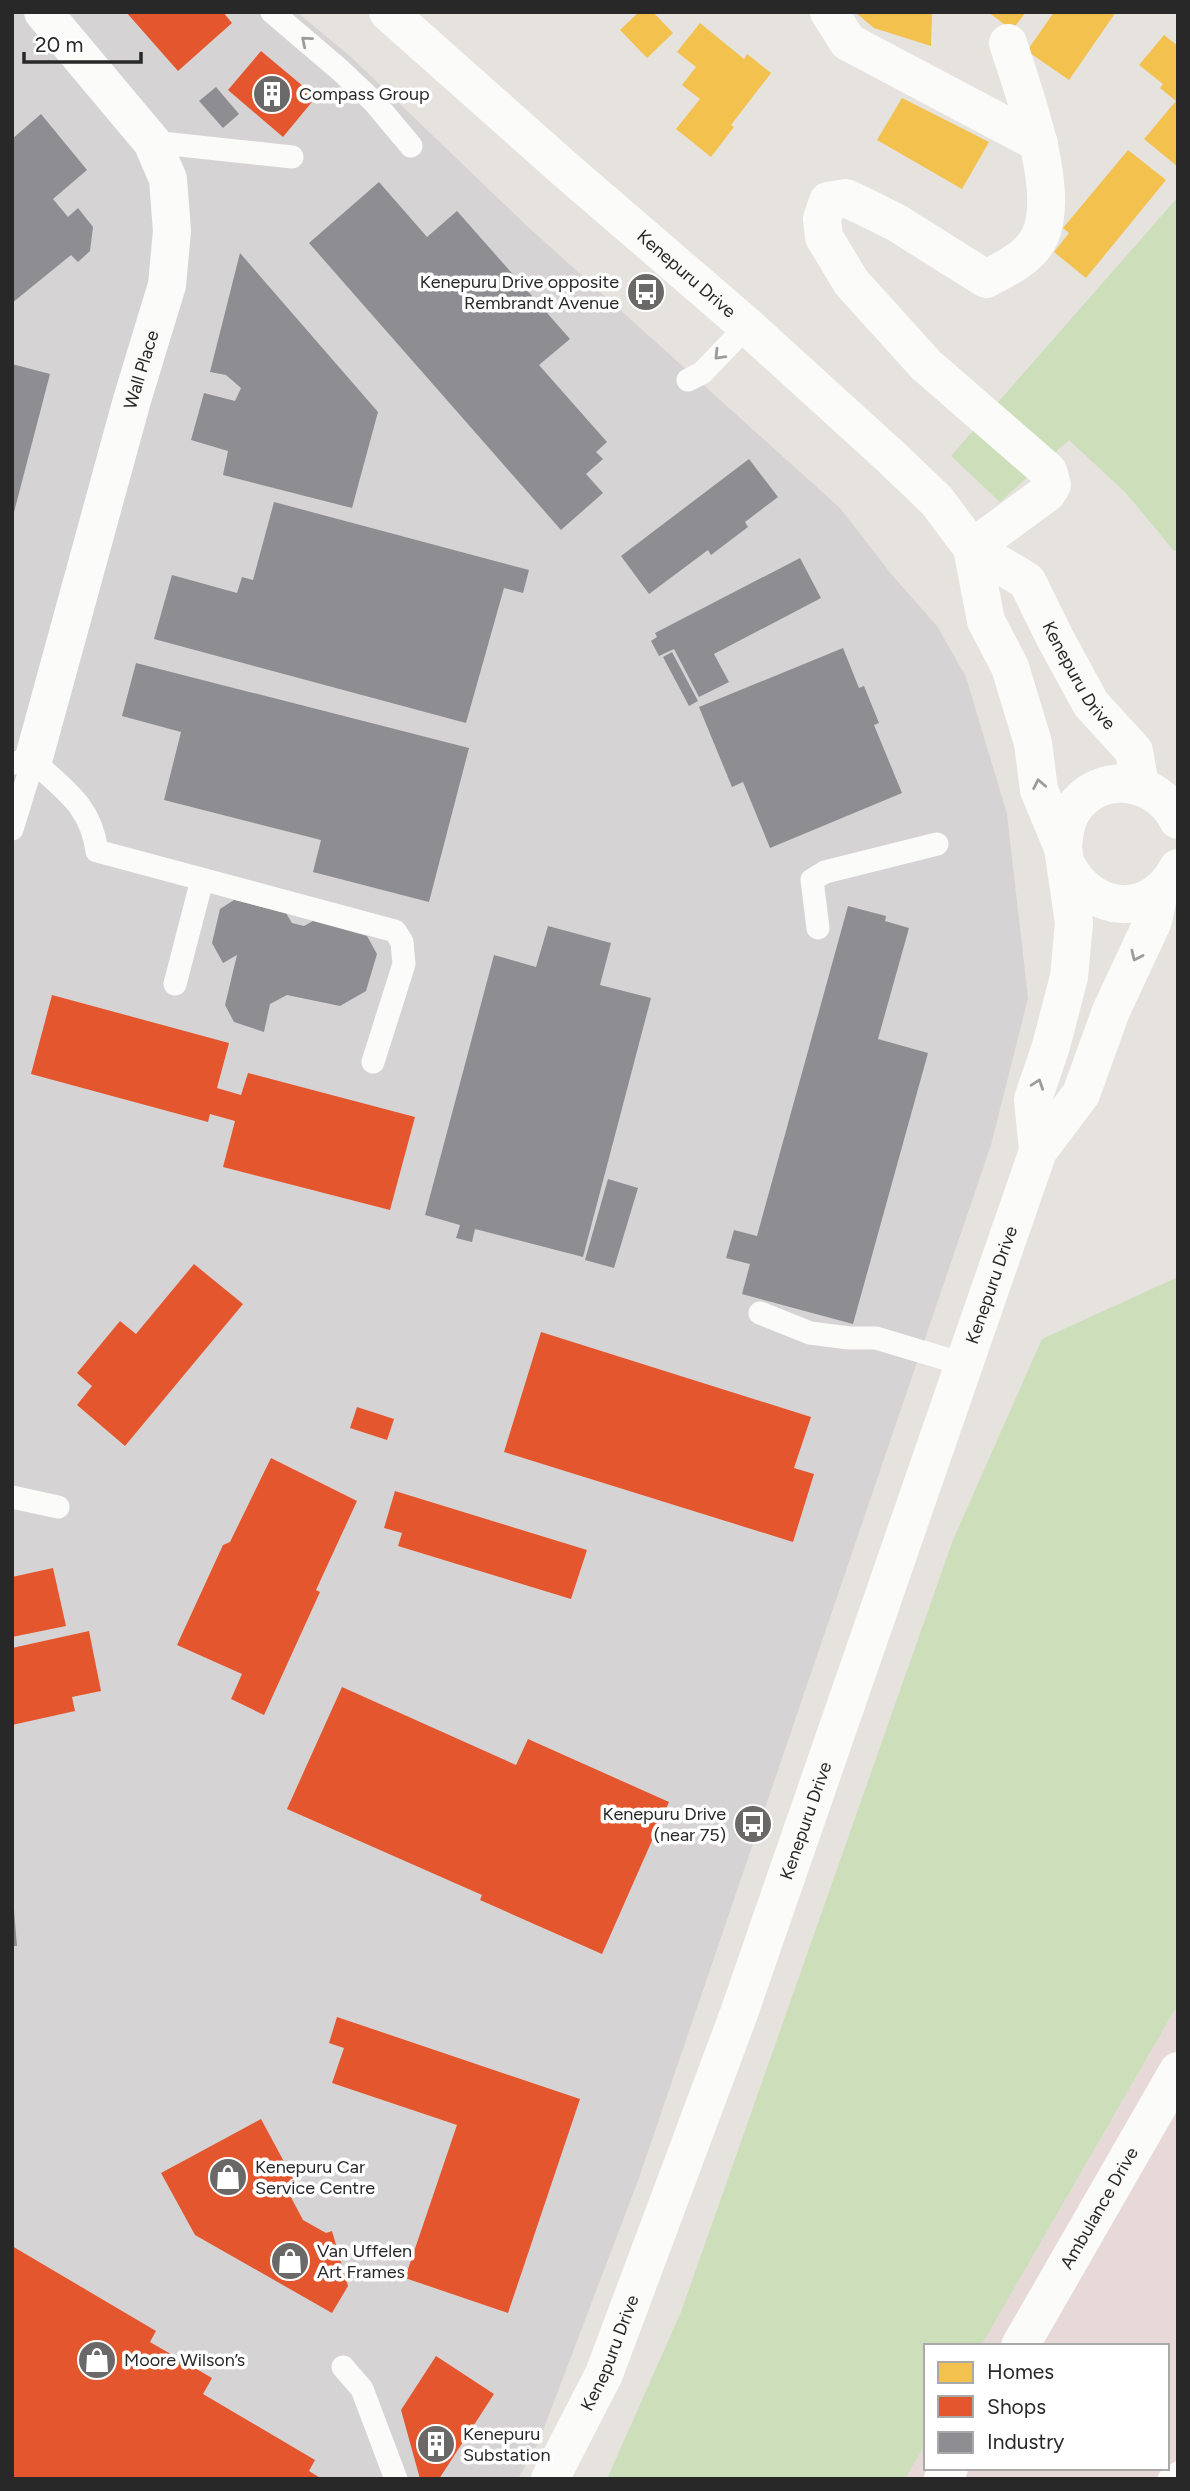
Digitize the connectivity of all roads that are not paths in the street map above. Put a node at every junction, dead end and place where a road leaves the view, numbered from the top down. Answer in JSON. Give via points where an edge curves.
{"nodes":[{"id":1,"x":43,"y":12,"type":"edge"},
{"id":2,"x":272,"y":12,"type":"edge"},
{"id":3,"x":388,"y":12,"type":"edge"},
{"id":4,"x":829,"y":12,"type":"edge"},
{"id":5,"x":1008,"y":43,"type":"dead end"},
{"id":6,"x":152,"y":142,"type":"junction"},
{"id":7,"x":1039,"y":143,"type":"junction"},
{"id":8,"x":411,"y":146,"type":"dead end"},
{"id":9,"x":292,"y":157,"type":"dead end"},
{"id":10,"x":747,"y":326,"type":"junction"},
{"id":11,"x":688,"y":380,"type":"dead end"},
{"id":12,"x":972,"y":548,"type":"junction"},
{"id":13,"x":22,"y":762,"type":"edge"},
{"id":14,"x":1163,"y":798,"type":"edge"},
{"id":15,"x":12,"y":829,"type":"edge"},
{"id":16,"x":937,"y":844,"type":"dead end"},
{"id":17,"x":1065,"y":857,"type":"junction"},
{"id":18,"x":202,"y":880,"type":"junction"},
{"id":19,"x":1171,"y":880,"type":"edge"},
{"id":20,"x":817,"y":928,"type":"dead end"},
{"id":21,"x":175,"y":984,"type":"dead end"},
{"id":22,"x":373,"y":1062,"type":"dead end"},
{"id":23,"x":1038,"y":1151,"type":"junction"},
{"id":24,"x":760,"y":1313,"type":"dead end"},
{"id":25,"x":963,"y":1364,"type":"junction"},
{"id":26,"x":12,"y":1497,"type":"edge"},
{"id":27,"x":58,"y":1507,"type":"dead end"},
{"id":28,"x":1178,"y":2071,"type":"edge"},
{"id":29,"x":1021,"y":2344,"type":"edge"},
{"id":30,"x":344,"y":2367,"type":"dead end"},
{"id":31,"x":1178,"y":2473,"type":"edge"},
{"id":32,"x":396,"y":2479,"type":"edge"},
{"id":33,"x":550,"y":2479,"type":"edge"},
{"id":34,"x":1170,"y":2479,"type":"edge"}],
"edges":[{"from":1,"to":6,"type":"main road","name":"Wall Place"},
{"from":8,"to":2,"type":"lane","one_way":true,"via":[[375,103]]},
{"from":3,"to":10,"type":"main road","name":"Kenepuru Drive"},
{"from":4,"to":7,"type":"main road","via":[[848,43]]},
{"from":5,"to":7,"type":"main road"},
{"from":6,"to":9,"type":"lane"},
{"from":6,"to":13,"type":"main road","name":"Wall Place","via":[[168,179],[171,204],[167,285]]},
{"from":7,"to":12,"type":"main road","via":[[1046,204],[1040,237],[1019,261],[986,279],[897,223],[846,198],[828,201],[822,219],[824,237],[850,282],[926,365],[1048,471],[1052,485],[1047,494]]},
{"from":10,"to":11,"type":"lane","one_way":true,"via":[[702,373]]},
{"from":10,"to":12,"type":"main road","name":"Kenepuru Drive","via":[[937,501]]},
{"from":12,"to":14,"type":"main road","name":"Kenepuru Drive","via":[[1027,581],[1091,704],[1134,751]]},
{"from":17,"to":12,"type":"main road","name":"Kenepuru Drive","one_way":true,"via":[[1039,790],[1033,743],[1010,667],[986,621]]},
{"from":13,"to":15,"type":"lane"},
{"from":13,"to":18,"type":"lane","via":[[78,801],[94,830],[97,851]]},
{"from":14,"to":17,"type":"main road","name":"Kenepuru Drive","via":[[1121,783],[1085,797],[1065,828]]},
{"from":16,"to":20,"type":"lane","via":[[825,872],[812,880]]},
{"from":17,"to":19,"type":"main road","name":"Kenepuru Drive","via":[[1076,883],[1108,902],[1143,901]]},
{"from":23,"to":17,"type":"main road","name":"Kenepuru Drive","one_way":true,"via":[[1033,1100],[1069,977],[1074,923]]},
{"from":18,"to":21,"type":"lane"},
{"from":18,"to":22,"type":"lane","via":[[395,931],[402,942],[404,964]]},
{"from":19,"to":23,"type":"main road","name":"Kenepuru Drive","one_way":true,"via":[[1111,1011],[1081,1094]]},
{"from":23,"to":25,"type":"main road","name":"Kenepuru Drive"},
{"from":24,"to":25,"type":"lane","via":[[810,1333],[876,1338]]},
{"from":25,"to":33,"type":"main road","name":"Kenepuru Drive","via":[[723,2054],[604,2374]]},
{"from":26,"to":27,"type":"lane"},
{"from":28,"to":29,"type":"main road","name":"Ambulance Drive"},
{"from":30,"to":32,"type":"lane","via":[[362,2389]]},
{"from":31,"to":34,"type":"lane"}]}
